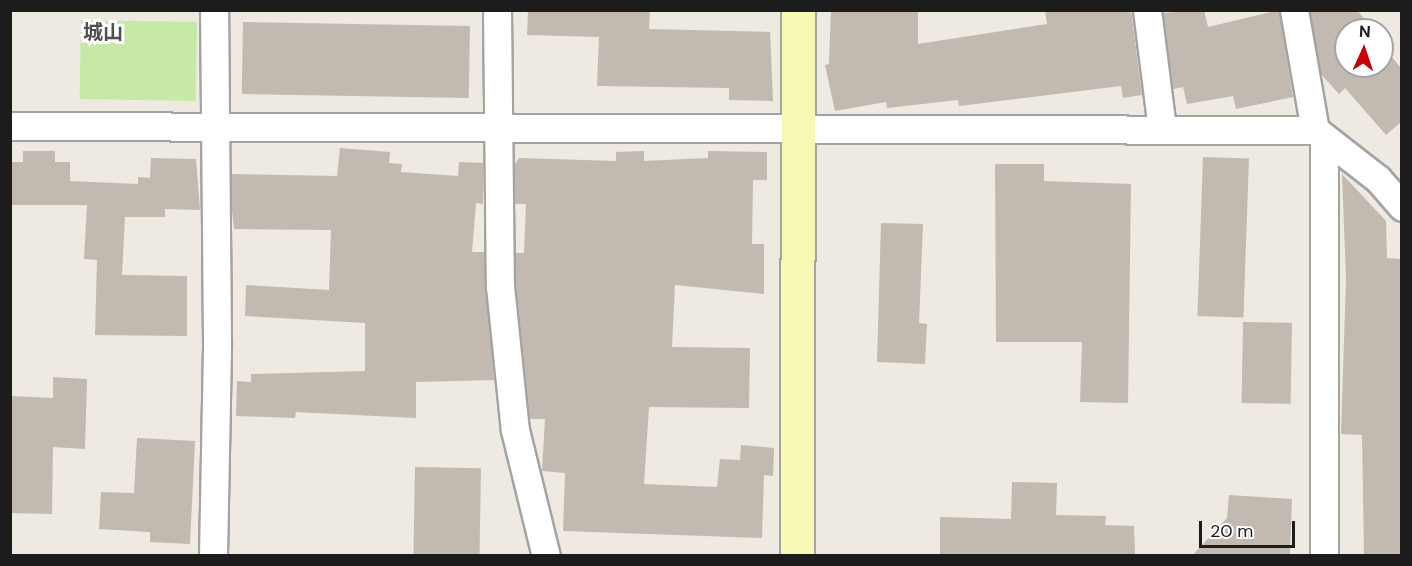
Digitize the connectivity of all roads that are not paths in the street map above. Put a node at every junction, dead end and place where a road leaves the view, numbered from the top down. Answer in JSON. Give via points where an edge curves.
{"nodes":[{"id":1,"x":213,"y":10,"type":"edge"},
{"id":2,"x":497,"y":10,"type":"edge"},
{"id":3,"x":798,"y":10,"type":"edge"},
{"id":4,"x":1147,"y":10,"type":"edge"},
{"id":5,"x":1294,"y":10,"type":"edge"},
{"id":6,"x":497,"y":124,"type":"junction"},
{"id":7,"x":10,"y":126,"type":"edge"},
{"id":8,"x":214,"y":127,"type":"junction"},
{"id":9,"x":1162,"y":129,"type":"junction"},
{"id":10,"x":798,"y":130,"type":"junction"},
{"id":11,"x":1320,"y":134,"type":"junction"},
{"id":12,"x":1401,"y":207,"type":"edge"},
{"id":13,"x":213,"y":555,"type":"edge"},
{"id":14,"x":546,"y":555,"type":"edge"},
{"id":15,"x":797,"y":555,"type":"edge"},
{"id":16,"x":1324,"y":555,"type":"edge"}],
"edges":[{"from":1,"to":8,"type":"street"},
{"from":2,"to":6,"type":"street"},
{"from":3,"to":10,"type":"street"},
{"from":4,"to":9,"type":"street"},
{"from":5,"to":11,"type":"street"},
{"from":6,"to":8,"type":"street"},
{"from":6,"to":10,"type":"street"},
{"from":6,"to":14,"type":"street","via":[[500,286],[515,430]]},
{"from":7,"to":8,"type":"street"},
{"from":8,"to":13,"type":"street","via":[[217,342]]},
{"from":9,"to":10,"type":"street"},
{"from":9,"to":11,"type":"street"},
{"from":10,"to":15,"type":"street"},
{"from":11,"to":12,"type":"street","via":[[1378,179]]},
{"from":11,"to":16,"type":"street"}]}
